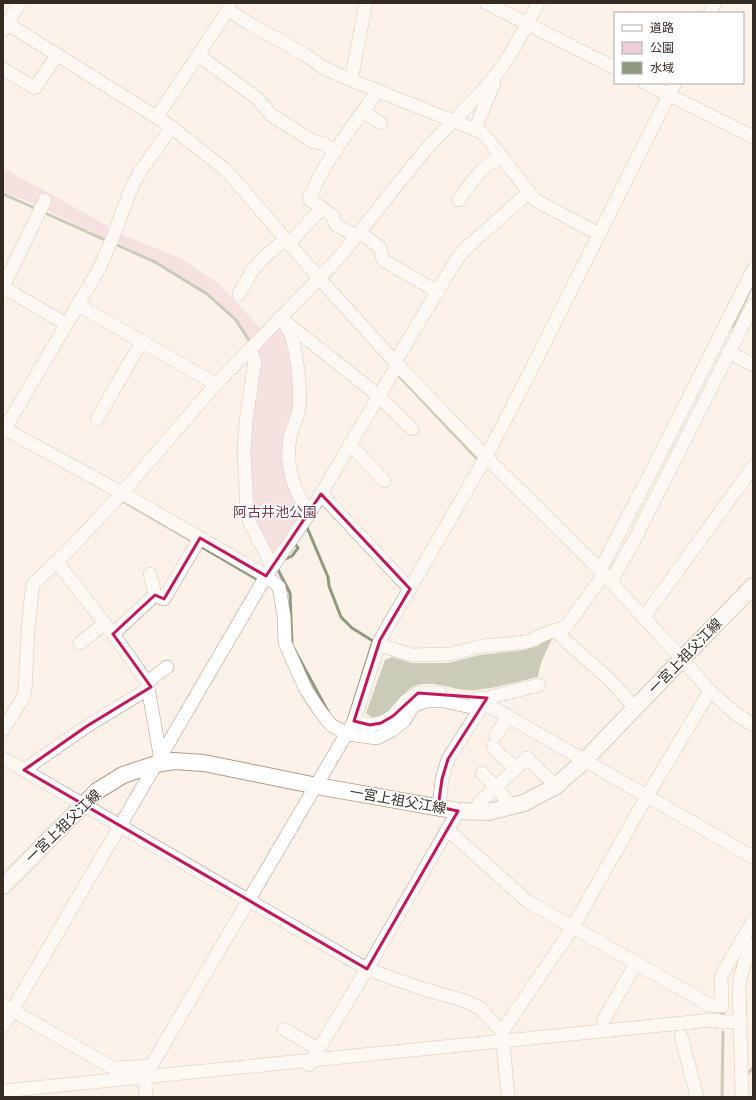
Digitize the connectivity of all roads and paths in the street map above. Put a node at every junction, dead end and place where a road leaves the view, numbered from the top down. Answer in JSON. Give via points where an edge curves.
{"nodes":[{"id":1,"x":20,"y":3,"type":"edge"},
{"id":2,"x":366,"y":3,"type":"edge"},
{"id":3,"x":486,"y":3,"type":"edge"},
{"id":4,"x":538,"y":3,"type":"edge"},
{"id":5,"x":716,"y":3,"type":"edge"},
{"id":6,"x":229,"y":6,"type":"edge"},
{"id":7,"x":711,"y":12,"type":"edge"},
{"id":8,"x":527,"y":24,"type":"junction"},
{"id":9,"x":4,"y":25,"type":"edge"},
{"id":10,"x":57,"y":55,"type":"junction"},
{"id":11,"x":198,"y":55,"type":"junction"},
{"id":12,"x":614,"y":68,"type":"edge"},
{"id":13,"x":3,"y":69,"type":"edge"},
{"id":14,"x":499,"y":71,"type":"junction"},
{"id":15,"x":351,"y":80,"type":"junction"},
{"id":16,"x":647,"y":84,"type":"edge"},
{"id":17,"x":674,"y":84,"type":"edge"},
{"id":18,"x":378,"y":90,"type":"junction"},
{"id":19,"x":668,"y":95,"type":"junction"},
{"id":20,"x":363,"y":112,"type":"junction"},
{"id":21,"x":157,"y":117,"type":"junction"},
{"id":22,"x":454,"y":121,"type":"junction"},
{"id":23,"x":381,"y":123,"type":"dead end"},
{"id":24,"x":172,"y":127,"type":"junction"},
{"id":25,"x":475,"y":129,"type":"junction"},
{"id":26,"x":753,"y":137,"type":"edge"},
{"id":27,"x":336,"y":151,"type":"junction"},
{"id":28,"x":501,"y":156,"type":"junction"},
{"id":29,"x":529,"y":192,"type":"junction"},
{"id":30,"x":45,"y":200,"type":"dead end"},
{"id":31,"x":459,"y":200,"type":"dead end"},
{"id":32,"x":322,"y":208,"type":"junction"},
{"id":33,"x":359,"y":234,"type":"junction"},
{"id":34,"x":599,"y":234,"type":"junction"},
{"id":35,"x":287,"y":241,"type":"junction"},
{"id":36,"x":753,"y":270,"type":"edge"},
{"id":37,"x":319,"y":278,"type":"junction"},
{"id":38,"x":438,"y":292,"type":"junction"},
{"id":39,"x":239,"y":294,"type":"dead end"},
{"id":40,"x":78,"y":304,"type":"junction"},
{"id":41,"x":753,"y":305,"type":"edge"},
{"id":42,"x":280,"y":317,"type":"junction"},
{"id":43,"x":66,"y":324,"type":"junction"},
{"id":44,"x":142,"y":341,"type":"junction"},
{"id":45,"x":250,"y":350,"type":"junction"},
{"id":46,"x":729,"y":352,"type":"junction"},
{"id":47,"x":395,"y":362,"type":"junction"},
{"id":48,"x":753,"y":364,"type":"edge"},
{"id":49,"x":216,"y":384,"type":"junction"},
{"id":50,"x":378,"y":396,"type":"junction"},
{"id":51,"x":97,"y":419,"type":"dead end"},
{"id":52,"x":412,"y":429,"type":"dead end"},
{"id":53,"x":4,"y":430,"type":"edge"},
{"id":54,"x":350,"y":444,"type":"junction"},
{"id":55,"x":486,"y":457,"type":"junction"},
{"id":56,"x":753,"y":467,"type":"edge"},
{"id":57,"x":384,"y":481,"type":"dead end"},
{"id":58,"x":122,"y":493,"type":"junction"},
{"id":59,"x":320,"y":494,"type":"junction"},
{"id":60,"x":309,"y":514,"type":"junction"},
{"id":61,"x":200,"y":538,"type":"junction"},
{"id":62,"x":57,"y":562,"type":"junction"},
{"id":63,"x":269,"y":571,"type":"junction"},
{"id":64,"x":150,"y":574,"type":"dead end"},
{"id":65,"x":605,"y":575,"type":"junction"},
{"id":66,"x":753,"y":586,"type":"edge"},
{"id":67,"x":410,"y":590,"type":"junction"},
{"id":68,"x":155,"y":595,"type":"junction"},
{"id":69,"x":644,"y":617,"type":"junction"},
{"id":70,"x":109,"y":629,"type":"junction"},
{"id":71,"x":556,"y":630,"type":"junction"},
{"id":72,"x":80,"y":643,"type":"dead end"},
{"id":73,"x":379,"y":645,"type":"junction"},
{"id":74,"x":682,"y":658,"type":"junction"},
{"id":75,"x":167,"y":667,"type":"dead end"},
{"id":76,"x":148,"y":685,"type":"junction"},
{"id":77,"x":539,"y":685,"type":"dead end"},
{"id":78,"x":710,"y":691,"type":"junction"},
{"id":79,"x":484,"y":702,"type":"junction"},
{"id":80,"x":635,"y":708,"type":"junction"},
{"id":81,"x":508,"y":716,"type":"junction"},
{"id":82,"x":354,"y":721,"type":"junction"},
{"id":83,"x":753,"y":725,"type":"edge"},
{"id":84,"x":3,"y":730,"type":"edge"},
{"id":85,"x":347,"y":734,"type":"junction"},
{"id":86,"x":3,"y":758,"type":"edge"},
{"id":87,"x":158,"y":760,"type":"junction"},
{"id":88,"x":585,"y":760,"type":"junction"},
{"id":89,"x":516,"y":768,"type":"junction"},
{"id":90,"x":24,"y":770,"type":"junction"},
{"id":91,"x":482,"y":773,"type":"dead end"},
{"id":92,"x":317,"y":786,"type":"junction"},
{"id":93,"x":556,"y":786,"type":"junction"},
{"id":94,"x":496,"y":787,"type":"junction"},
{"id":95,"x":647,"y":796,"type":"junction"},
{"id":96,"x":84,"y":804,"type":"junction"},
{"id":97,"x":512,"y":807,"type":"junction"},
{"id":98,"x":438,"y":808,"type":"junction"},
{"id":99,"x":458,"y":811,"type":"junction"},
{"id":100,"x":475,"y":812,"type":"junction"},
{"id":101,"x":120,"y":826,"type":"junction"},
{"id":102,"x":448,"y":830,"type":"junction"},
{"id":103,"x":753,"y":857,"type":"edge"},
{"id":104,"x":3,"y":886,"type":"edge"},
{"id":105,"x":249,"y":901,"type":"junction"},
{"id":106,"x":753,"y":921,"type":"edge"},
{"id":107,"x":573,"y":927,"type":"junction"},
{"id":108,"x":753,"y":944,"type":"edge"},
{"id":109,"x":636,"y":963,"type":"junction"},
{"id":110,"x":367,"y":969,"type":"junction"},
{"id":111,"x":8,"y":1007,"type":"edge"},
{"id":112,"x":603,"y":1021,"type":"dead end"},
{"id":113,"x":740,"y":1021,"type":"junction"},
{"id":114,"x":3,"y":1026,"type":"edge"},
{"id":115,"x":284,"y":1029,"type":"dead end"},
{"id":116,"x":681,"y":1036,"type":"dead end"},
{"id":117,"x":502,"y":1037,"type":"junction"},
{"id":118,"x":312,"y":1059,"type":"junction"},
{"id":119,"x":149,"y":1071,"type":"junction"},
{"id":120,"x":753,"y":1072,"type":"edge"},
{"id":121,"x":742,"y":1084,"type":"junction"},
{"id":122,"x":3,"y":1091,"type":"edge"},
{"id":123,"x":146,"y":1097,"type":"edge"},
{"id":124,"x":508,"y":1097,"type":"edge"},
{"id":125,"x":697,"y":1097,"type":"edge"},
{"id":126,"x":742,"y":1097,"type":"edge"}],
"edges":[{"from":1,"to":9,"type":"street"},
{"from":2,"to":15,"type":"street"},
{"from":3,"to":8,"type":"street"},
{"from":4,"to":8,"type":"street"},
{"from":5,"to":7,"type":"street"},
{"from":6,"to":11,"type":"street"},
{"from":6,"to":15,"type":"street","via":[[250,24],[324,68]]},
{"from":8,"to":12,"type":"street"},
{"from":8,"to":14,"type":"street"},
{"from":9,"to":10,"type":"street"},
{"from":10,"to":13,"type":"street","via":[[35,88]]},
{"from":10,"to":21,"type":"street"},
{"from":11,"to":21,"type":"street"},
{"from":11,"to":27,"type":"street","via":[[258,99],[271,115],[314,142],[322,143]]},
{"from":14,"to":22,"type":"street"},
{"from":14,"to":25,"type":"street"},
{"from":15,"to":18,"type":"street"},
{"from":16,"to":19,"type":"street"},
{"from":17,"to":19,"type":"street"},
{"from":18,"to":20,"type":"street"},
{"from":18,"to":22,"type":"street"},
{"from":19,"to":26,"type":"street"},
{"from":19,"to":34,"type":"street"},
{"from":20,"to":23,"type":"street"},
{"from":20,"to":27,"type":"street"},
{"from":21,"to":24,"type":"street"},
{"from":22,"to":25,"type":"street"},
{"from":22,"to":33,"type":"street","via":[[433,142]]},
{"from":24,"to":35,"type":"street","via":[[228,171]]},
{"from":24,"to":40,"type":"street","via":[[139,173],[99,269]]},
{"from":25,"to":28,"type":"street","via":[[481,132]]},
{"from":27,"to":32,"type":"street","via":[[309,199]]},
{"from":28,"to":29,"type":"street"},
{"from":28,"to":31,"type":"street","via":[[488,163]]},
{"from":29,"to":34,"type":"street","via":[[535,200]]},
{"from":29,"to":38,"type":"street","via":[[465,250]]},
{"from":30,"to":43,"type":"street","via":[[3,287]]},
{"from":32,"to":33,"type":"street","via":[[332,216],[336,225]]},
{"from":32,"to":35,"type":"street"},
{"from":33,"to":37,"type":"street"},
{"from":33,"to":38,"type":"street","via":[[380,248],[383,260]]},
{"from":34,"to":55,"type":"street"},
{"from":35,"to":37,"type":"street"},
{"from":35,"to":39,"type":"street","via":[[263,258]]},
{"from":36,"to":65,"type":"street","via":[[650,474]]},
{"from":37,"to":42,"type":"street"},
{"from":37,"to":47,"type":"street"},
{"from":38,"to":47,"type":"street"},
{"from":40,"to":43,"type":"street"},
{"from":40,"to":44,"type":"street"},
{"from":41,"to":46,"type":"street"},
{"from":42,"to":45,"type":"street"},
{"from":42,"to":50,"type":"street"},
{"from":42,"to":60,"type":"street","via":[[290,334],[296,355],[299,410],[290,438],[291,477],[297,494]]},
{"from":43,"to":53,"type":"street"},
{"from":44,"to":49,"type":"street"},
{"from":44,"to":51,"type":"street"},
{"from":45,"to":49,"type":"street"},
{"from":45,"to":63,"type":"street","via":[[256,361],[244,450],[247,514]]},
{"from":46,"to":48,"type":"street"},
{"from":46,"to":65,"type":"street","via":[[636,537]]},
{"from":47,"to":50,"type":"street","via":[[396,367]]},
{"from":47,"to":55,"type":"street"},
{"from":49,"to":58,"type":"street"},
{"from":50,"to":52,"type":"street"},
{"from":50,"to":54,"type":"street"},
{"from":53,"to":58,"type":"street"},
{"from":54,"to":57,"type":"street"},
{"from":54,"to":59,"type":"street"},
{"from":55,"to":65,"type":"street"},
{"from":55,"to":67,"type":"street"},
{"from":56,"to":69,"type":"street"},
{"from":58,"to":61,"type":"street"},
{"from":58,"to":62,"type":"street"},
{"from":59,"to":60,"type":"street"},
{"from":59,"to":67,"type":"street"},
{"from":60,"to":63,"type":"street"},
{"from":61,"to":63,"type":"street"},
{"from":61,"to":68,"type":"street","via":[[164,599]]},
{"from":62,"to":70,"type":"street"},
{"from":62,"to":84,"type":"street","via":[[34,583],[28,630],[25,691]]},
{"from":63,"to":85,"type":"street","via":[[279,587],[285,643],[306,690],[332,725]]},
{"from":63,"to":87,"type":"street"},
{"from":64,"to":68,"type":"street"},
{"from":65,"to":69,"type":"street"},
{"from":65,"to":71,"type":"street","via":[[566,627]]},
{"from":66,"to":74,"type":"main road","name":"一宮上祖父江線"},
{"from":67,"to":73,"type":"street"},
{"from":68,"to":70,"type":"street"},
{"from":69,"to":74,"type":"street"},
{"from":70,"to":72,"type":"street"},
{"from":70,"to":76,"type":"street"},
{"from":71,"to":73,"type":"street","via":[[528,642],[482,646],[450,654],[412,656]]},
{"from":71,"to":80,"type":"street","via":[[611,681]]},
{"from":73,"to":82,"type":"street"},
{"from":74,"to":78,"type":"street"},
{"from":74,"to":80,"type":"main road","name":"一宮上祖父江線"},
{"from":75,"to":76,"type":"street"},
{"from":76,"to":87,"type":"street"},
{"from":76,"to":90,"type":"street"},
{"from":77,"to":79,"type":"street"},
{"from":78,"to":83,"type":"street"},
{"from":78,"to":95,"type":"street"},
{"from":79,"to":81,"type":"street"},
{"from":79,"to":82,"type":"street","via":[[448,694],[418,693],[406,701],[393,716],[381,723],[370,725]]},
{"from":79,"to":85,"type":"street","via":[[471,707],[443,701],[426,701],[413,706],[404,720],[377,738]]},
{"from":79,"to":98,"type":"street","via":[[448,759]]},
{"from":80,"to":88,"type":"main road","name":"一宮上祖父江線"},
{"from":81,"to":88,"type":"street"},
{"from":81,"to":89,"type":"street","via":[[494,741],[498,753]]},
{"from":82,"to":85,"type":"street"},
{"from":85,"to":92,"type":"street"},
{"from":86,"to":90,"type":"street"},
{"from":87,"to":92,"type":"main road","name":"一宮上祖父江線","via":[[204,763]]},
{"from":87,"to":96,"type":"main road","name":"一宮上祖父江線","via":[[123,775],[97,791]]},
{"from":87,"to":101,"type":"street"},
{"from":88,"to":93,"type":"main road","name":"一宮上祖父江線"},
{"from":88,"to":95,"type":"street"},
{"from":89,"to":93,"type":"street","via":[[527,758]]},
{"from":89,"to":94,"type":"street"},
{"from":90,"to":96,"type":"street"},
{"from":91,"to":94,"type":"street"},
{"from":92,"to":98,"type":"main road","name":"一宮上祖父江線"},
{"from":92,"to":105,"type":"street"},
{"from":93,"to":97,"type":"main road","name":"一宮上祖父江線","via":[[524,804]]},
{"from":94,"to":97,"type":"street"},
{"from":94,"to":100,"type":"street","via":[[480,802]]},
{"from":95,"to":103,"type":"street"},
{"from":95,"to":107,"type":"street"},
{"from":96,"to":101,"type":"street"},
{"from":96,"to":104,"type":"main road","name":"一宮上祖父江線"},
{"from":97,"to":100,"type":"main road","name":"一宮上祖父江線"},
{"from":98,"to":99,"type":"main road","name":"一宮上祖父江線"},
{"from":99,"to":100,"type":"main road","name":"一宮上祖父江線"},
{"from":99,"to":102,"type":"street"},
{"from":101,"to":105,"type":"street"},
{"from":101,"to":111,"type":"street"},
{"from":102,"to":107,"type":"street","via":[[527,901]]},
{"from":102,"to":110,"type":"street"},
{"from":105,"to":110,"type":"street"},
{"from":105,"to":119,"type":"street"},
{"from":106,"to":109,"type":"street","via":[[721,976],[722,1006],[710,1005]]},
{"from":107,"to":109,"type":"street"},
{"from":107,"to":117,"type":"street"},
{"from":108,"to":113,"type":"street","via":[[739,984]]},
{"from":109,"to":112,"type":"street"},
{"from":110,"to":117,"type":"street","via":[[480,1008]]},
{"from":110,"to":118,"type":"street"},
{"from":111,"to":114,"type":"street"},
{"from":111,"to":119,"type":"street","via":[[113,1068]]},
{"from":113,"to":117,"type":"street","via":[[712,1020]]},
{"from":113,"to":121,"type":"street"},
{"from":115,"to":118,"type":"street"},
{"from":116,"to":125,"type":"street"},
{"from":117,"to":118,"type":"street"},
{"from":117,"to":124,"type":"street"},
{"from":118,"to":119,"type":"street"},
{"from":119,"to":122,"type":"street"},
{"from":119,"to":123,"type":"street","via":[[145,1084]]},
{"from":120,"to":121,"type":"street"},
{"from":121,"to":126,"type":"street"}]}
